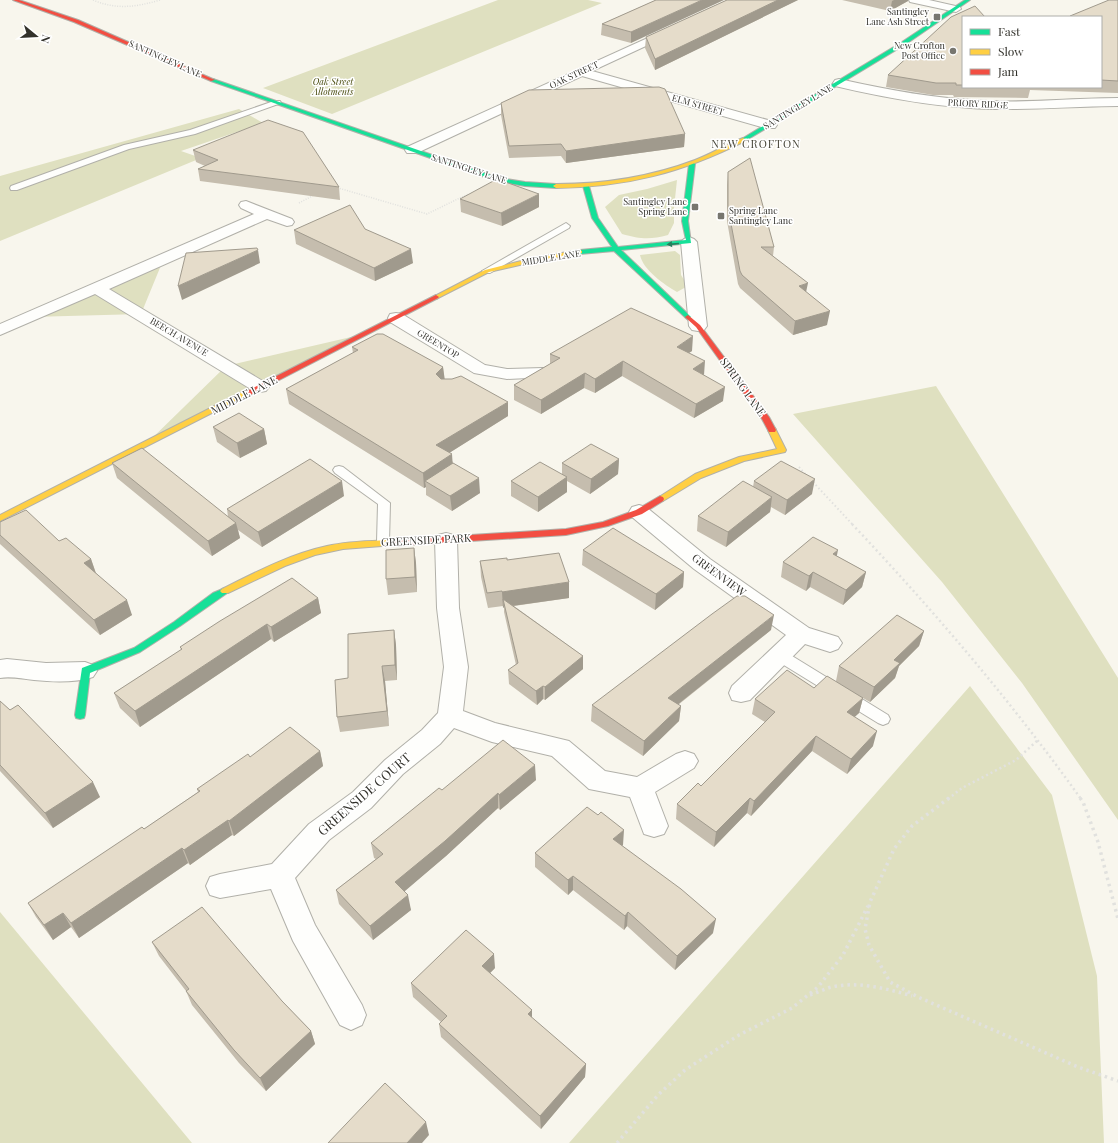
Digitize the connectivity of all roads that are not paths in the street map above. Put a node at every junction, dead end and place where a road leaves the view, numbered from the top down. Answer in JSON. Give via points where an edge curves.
{"nodes":[{"id":1,"x":16,"y":0,"type":"edge"},
{"id":2,"x":914,"y":0,"type":"edge"},
{"id":3,"x":968,"y":0,"type":"edge"},
{"id":4,"x":956,"y":9,"type":"junction"},
{"id":5,"x":684,"y":24,"type":"edge"},
{"id":6,"x":581,"y":72,"type":"junction"},
{"id":7,"x":839,"y":82,"type":"junction"},
{"id":8,"x":1043,"y":91,"type":"dead end"},
{"id":9,"x":1118,"y":102,"type":"edge"},
{"id":10,"x":277,"y":103,"type":"junction"},
{"id":11,"x":1055,"y":103,"type":"junction"},
{"id":12,"x":770,"y":125,"type":"junction"},
{"id":13,"x":412,"y":150,"type":"junction"},
{"id":14,"x":692,"y":164,"type":"junction"},
{"id":15,"x":586,"y":186,"type":"junction"},
{"id":16,"x":14,"y":188,"type":"dead end"},
{"id":17,"x":246,"y":205,"type":"dead end"},
{"id":18,"x":269,"y":215,"type":"junction"},
{"id":19,"x":287,"y":222,"type":"dead end"},
{"id":20,"x":566,"y":226,"type":"dead end"},
{"id":21,"x":689,"y":242,"type":"junction"},
{"id":22,"x":616,"y":248,"type":"junction"},
{"id":23,"x":487,"y":271,"type":"junction"},
{"id":24,"x":96,"y":288,"type":"junction"},
{"id":25,"x":396,"y":318,"type":"junction"},
{"id":26,"x":698,"y":326,"type":"junction"},
{"id":27,"x":0,"y":330,"type":"edge"},
{"id":28,"x":480,"y":369,"type":"junction"},
{"id":29,"x":543,"y":373,"type":"edge"},
{"id":30,"x":461,"y":381,"type":"edge"},
{"id":31,"x":260,"y":387,"type":"junction"},
{"id":32,"x":782,"y":450,"type":"joint"},
{"id":33,"x":339,"y":470,"type":"dead end"},
{"id":34,"x":640,"y":512,"type":"junction"},
{"id":35,"x":0,"y":518,"type":"edge"},
{"id":36,"x":446,"y":540,"type":"junction"},
{"id":37,"x":383,"y":542,"type":"junction"},
{"id":38,"x":801,"y":634,"type":"junction"},
{"id":39,"x":830,"y":643,"type":"dead end"},
{"id":40,"x":779,"y":655,"type":"junction"},
{"id":41,"x":0,"y":669,"type":"edge"},
{"id":42,"x":85,"y":671,"type":"junction"},
{"id":43,"x":741,"y":693,"type":"dead end"},
{"id":44,"x":80,"y":715,"type":"dead end"},
{"id":45,"x":450,"y":716,"type":"junction"},
{"id":46,"x":883,"y":719,"type":"dead end"},
{"id":47,"x":685,"y":761,"type":"dead end"},
{"id":48,"x":640,"y":788,"type":"junction"},
{"id":49,"x":654,"y":826,"type":"dead end"},
{"id":50,"x":280,"y":875,"type":"junction"},
{"id":51,"x":220,"y":886,"type":"dead end"},
{"id":52,"x":351,"y":1015,"type":"dead end"}],
"edges":[{"from":1,"to":10,"type":"street","name":"SANTINGLEY LANE","via":[[76,21],[215,81]]},
{"from":2,"to":4,"type":"street"},
{"from":3,"to":4,"type":"street","name":"SANTINGLEY LANE"},
{"from":4,"to":7,"type":"street","name":"SANTINGLEY LANE"},
{"from":5,"to":6,"type":"street","name":"OAK STREET"},
{"from":6,"to":12,"type":"street","name":"ELM STREET"},
{"from":6,"to":13,"type":"street","name":"OAK STREET"},
{"from":7,"to":11,"type":"street","name":"PRIORY RIDGE","via":[[887,94],[946,102],[1020,106]]},
{"from":7,"to":12,"type":"street","name":"SANTINGLEY LANE"},
{"from":8,"to":11,"type":"street"},
{"from":9,"to":11,"type":"street","name":"PRIORY RIDGE"},
{"from":10,"to":13,"type":"street","name":"SANTINGLEY LANE"},
{"from":10,"to":16,"type":"lane","via":[[192,132],[127,147]]},
{"from":12,"to":14,"type":"street","name":"SANTINGLEY LANE"},
{"from":13,"to":15,"type":"street","name":"SANTINGLEY LANE","via":[[498,180],[536,186]]},
{"from":14,"to":15,"type":"street","name":"SANTINGLEY LANE","via":[[647,178]]},
{"from":14,"to":21,"type":"street","via":[[685,221]]},
{"from":15,"to":22,"type":"street","name":"SPRING LANE","via":[[595,218]]},
{"from":17,"to":18,"type":"street"},
{"from":18,"to":19,"type":"street"},
{"from":18,"to":24,"type":"street"},
{"from":20,"to":23,"type":"lane","name":"MIDDLE LANE"},
{"from":21,"to":22,"type":"street","one_way":true},
{"from":21,"to":26,"type":"street"},
{"from":22,"to":23,"type":"street","name":"MIDDLE LANE","via":[[537,259]]},
{"from":22,"to":26,"type":"street","name":"SPRING LANE"},
{"from":23,"to":25,"type":"street","name":"MIDDLE LANE"},
{"from":24,"to":27,"type":"street"},
{"from":24,"to":31,"type":"street","name":"BEECH AVENUE"},
{"from":25,"to":28,"type":"street","name":"GREENTOP"},
{"from":25,"to":31,"type":"street","name":"MIDDLE LANE"},
{"from":26,"to":32,"type":"street","name":"SPRING LANE","via":[[766,419]]},
{"from":28,"to":29,"type":"street","name":"GREENTOP","via":[[507,374]]},
{"from":28,"to":30,"type":"street"},
{"from":31,"to":35,"type":"street","name":"MIDDLE LANE"},
{"from":32,"to":34,"type":"street","name":"GREENSIDE PARK","via":[[742,459],[698,476]]},
{"from":33,"to":37,"type":"lane","via":[[384,503]]},
{"from":34,"to":36,"type":"street","name":"GREENSIDE PARK","via":[[605,524],[566,532]]},
{"from":34,"to":38,"type":"street","name":"GREENVIEW","via":[[702,564]]},
{"from":36,"to":37,"type":"street","name":"GREENSIDE PARK"},
{"from":36,"to":45,"type":"street","via":[[448,608],[456,667]]},
{"from":37,"to":42,"type":"street","name":"GREENSIDE PARK","via":[[342,546],[303,556],[262,572],[216,595],[137,650]]},
{"from":38,"to":39,"type":"street","name":"GREENVIEW"},
{"from":38,"to":40,"type":"street"},
{"from":40,"to":43,"type":"street"},
{"from":40,"to":46,"type":"lane"},
{"from":41,"to":42,"type":"street","name":"GREENSIDE PARK"},
{"from":42,"to":44,"type":"street"},
{"from":45,"to":48,"type":"street","via":[[492,732],[560,748],[598,781]]},
{"from":45,"to":50,"type":"street","name":"GREENSIDE COURT","via":[[431,737],[394,767],[362,800],[319,832]]},
{"from":47,"to":48,"type":"street"},
{"from":48,"to":49,"type":"street"},
{"from":50,"to":51,"type":"street"},
{"from":50,"to":52,"type":"street","via":[[303,932]]}]}
